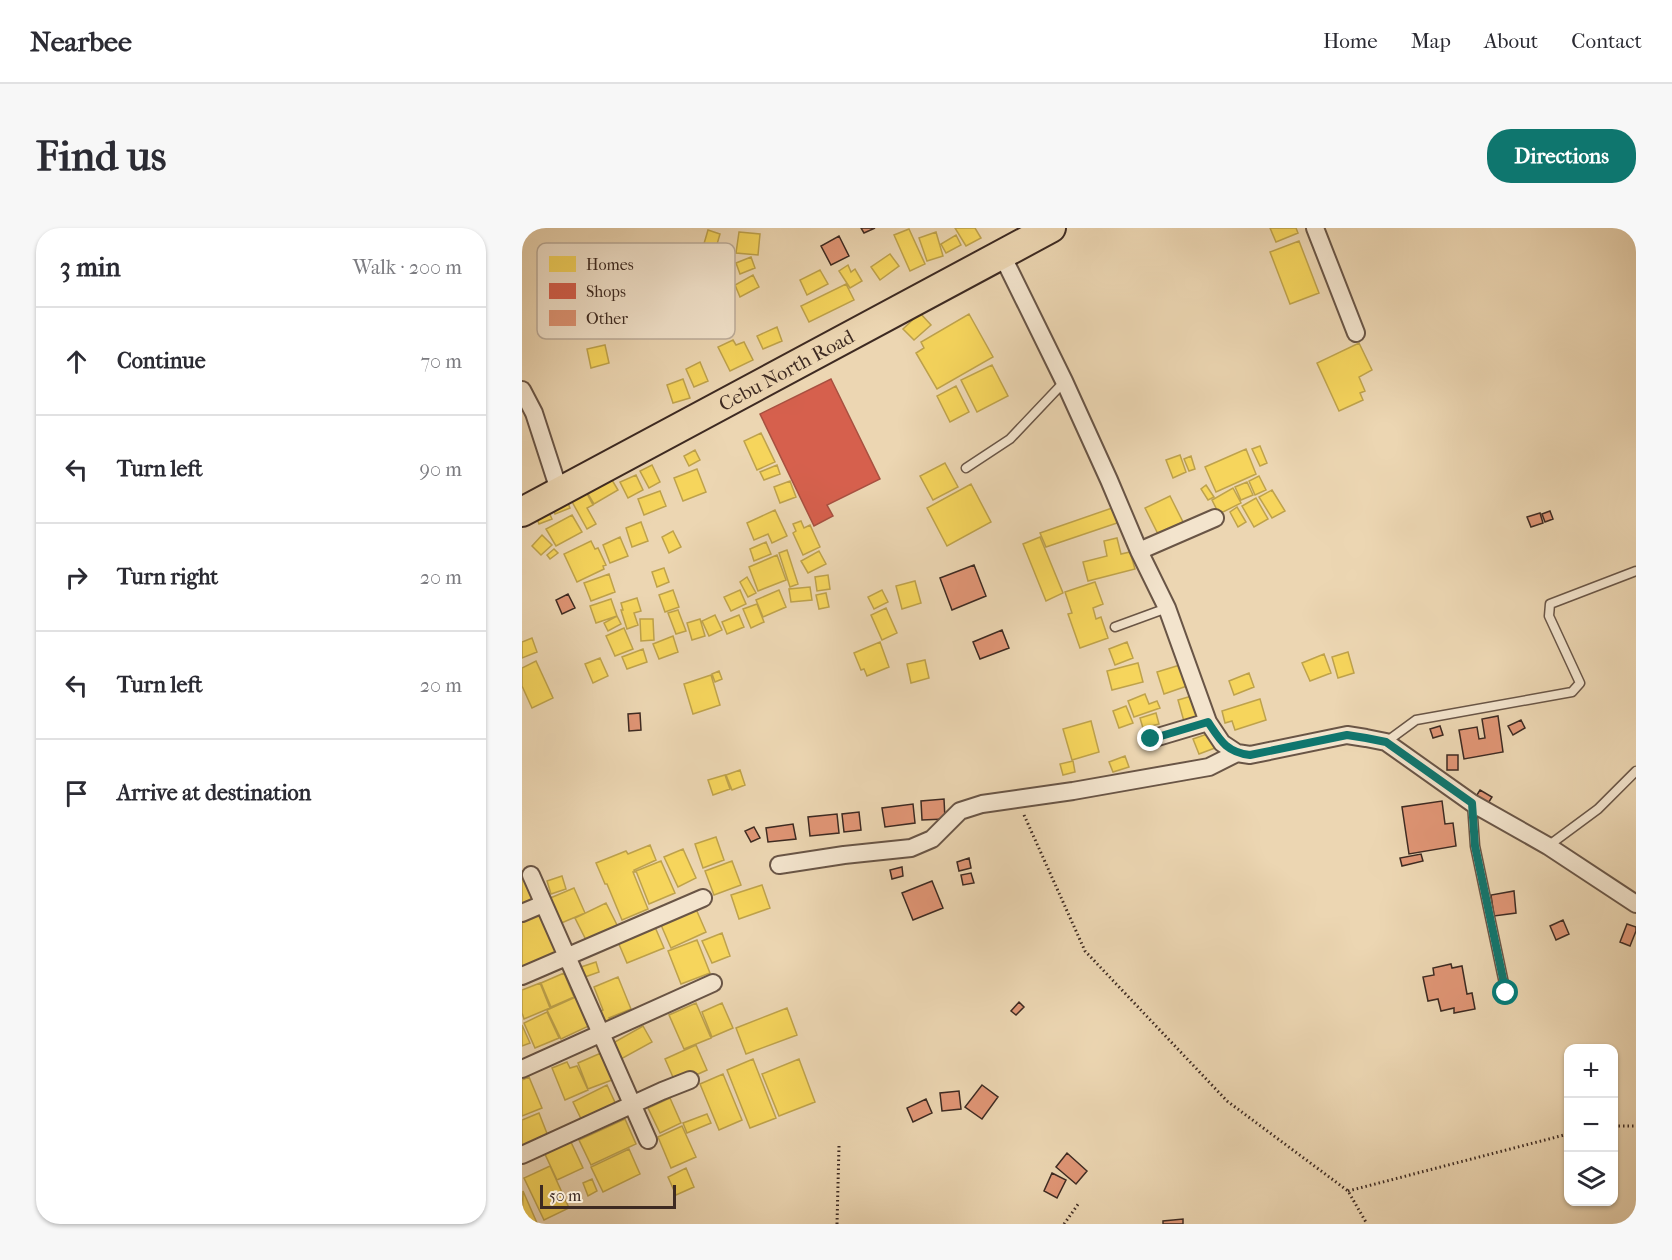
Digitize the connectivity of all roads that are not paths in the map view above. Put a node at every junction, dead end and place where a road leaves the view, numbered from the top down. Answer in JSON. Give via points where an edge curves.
{"nodes":[{"id":1,"x":1051,"y":228,"type":"edge"},
{"id":2,"x":1315,"y":228,"type":"edge"},
{"id":3,"x":1002,"y":255,"type":"junction"},
{"id":4,"x":1356,"y":333,"type":"dead end"},
{"id":5,"x":1064,"y":381,"type":"junction"},
{"id":6,"x":522,"y":390,"type":"edge"},
{"id":7,"x":966,"y":468,"type":"dead end"},
{"id":8,"x":559,"y":490,"type":"junction"},
{"id":9,"x":522,"y":512,"type":"edge"},
{"id":10,"x":1215,"y":518,"type":"dead end"},
{"id":11,"x":1139,"y":551,"type":"junction"},
{"id":12,"x":1636,"y":571,"type":"edge"},
{"id":13,"x":1167,"y":608,"type":"junction"},
{"id":14,"x":1115,"y":627,"type":"dead end"},
{"id":15,"x":1208,"y":722,"type":"junction"},
{"id":16,"x":1151,"y":739,"type":"dead end"},
{"id":17,"x":1386,"y":742,"type":"junction"},
{"id":18,"x":1237,"y":753,"type":"junction"},
{"id":19,"x":1636,"y":771,"type":"edge"},
{"id":20,"x":1472,"y":803,"type":"junction"},
{"id":21,"x":1548,"y":846,"type":"junction"},
{"id":22,"x":779,"y":865,"type":"dead end"},
{"id":23,"x":531,"y":875,"type":"dead end"},
{"id":24,"x":703,"y":898,"type":"dead end"},
{"id":25,"x":543,"y":904,"type":"junction"},
{"id":26,"x":1636,"y":904,"type":"edge"},
{"id":27,"x":522,"y":913,"type":"edge"},
{"id":28,"x":567,"y":958,"type":"junction"},
{"id":29,"x":522,"y":976,"type":"edge"},
{"id":30,"x":713,"y":983,"type":"dead end"},
{"id":31,"x":1506,"y":993,"type":"dead end"},
{"id":32,"x":601,"y":1034,"type":"junction"},
{"id":33,"x":522,"y":1069,"type":"edge"},
{"id":34,"x":690,"y":1080,"type":"dead end"},
{"id":35,"x":632,"y":1105,"type":"junction"},
{"id":36,"x":648,"y":1140,"type":"dead end"},
{"id":37,"x":522,"y":1155,"type":"edge"}],
"edges":[{"from":1,"to":3,"type":"highway","name":"Cebu North Road"},
{"from":2,"to":4,"type":"street"},
{"from":3,"to":5,"type":"street"},
{"from":3,"to":8,"type":"highway","name":"Cebu North Road"},
{"from":5,"to":7,"type":"lane","via":[[1010,439]]},
{"from":5,"to":11,"type":"street"},
{"from":6,"to":8,"type":"street","via":[[534,413]]},
{"from":8,"to":9,"type":"highway","name":"Cebu North Road"},
{"from":10,"to":11,"type":"street"},
{"from":11,"to":13,"type":"street"},
{"from":12,"to":17,"type":"lane","via":[[1550,604],[1549,616],[1580,683],[1572,692],[1416,720]]},
{"from":13,"to":14,"type":"lane"},
{"from":13,"to":15,"type":"street"},
{"from":15,"to":16,"type":"street"},
{"from":15,"to":18,"type":"street","via":[[1222,743]]},
{"from":17,"to":18,"type":"street","via":[[1347,735],[1250,755]]},
{"from":17,"to":20,"type":"street"},
{"from":18,"to":22,"type":"street","via":[[1209,767],[982,804],[960,811],[932,839],[911,848]]},
{"from":19,"to":21,"type":"lane","via":[[1598,809]]},
{"from":20,"to":21,"type":"street"},
{"from":20,"to":31,"type":"lane","via":[[1475,846]]},
{"from":21,"to":26,"type":"street"},
{"from":23,"to":25,"type":"street"},
{"from":24,"to":28,"type":"street"},
{"from":25,"to":27,"type":"street"},
{"from":25,"to":28,"type":"street"},
{"from":28,"to":29,"type":"street"},
{"from":28,"to":32,"type":"street"},
{"from":30,"to":32,"type":"street"},
{"from":32,"to":33,"type":"street"},
{"from":32,"to":35,"type":"street"},
{"from":34,"to":35,"type":"street"},
{"from":35,"to":36,"type":"street"},
{"from":35,"to":37,"type":"street"}]}
